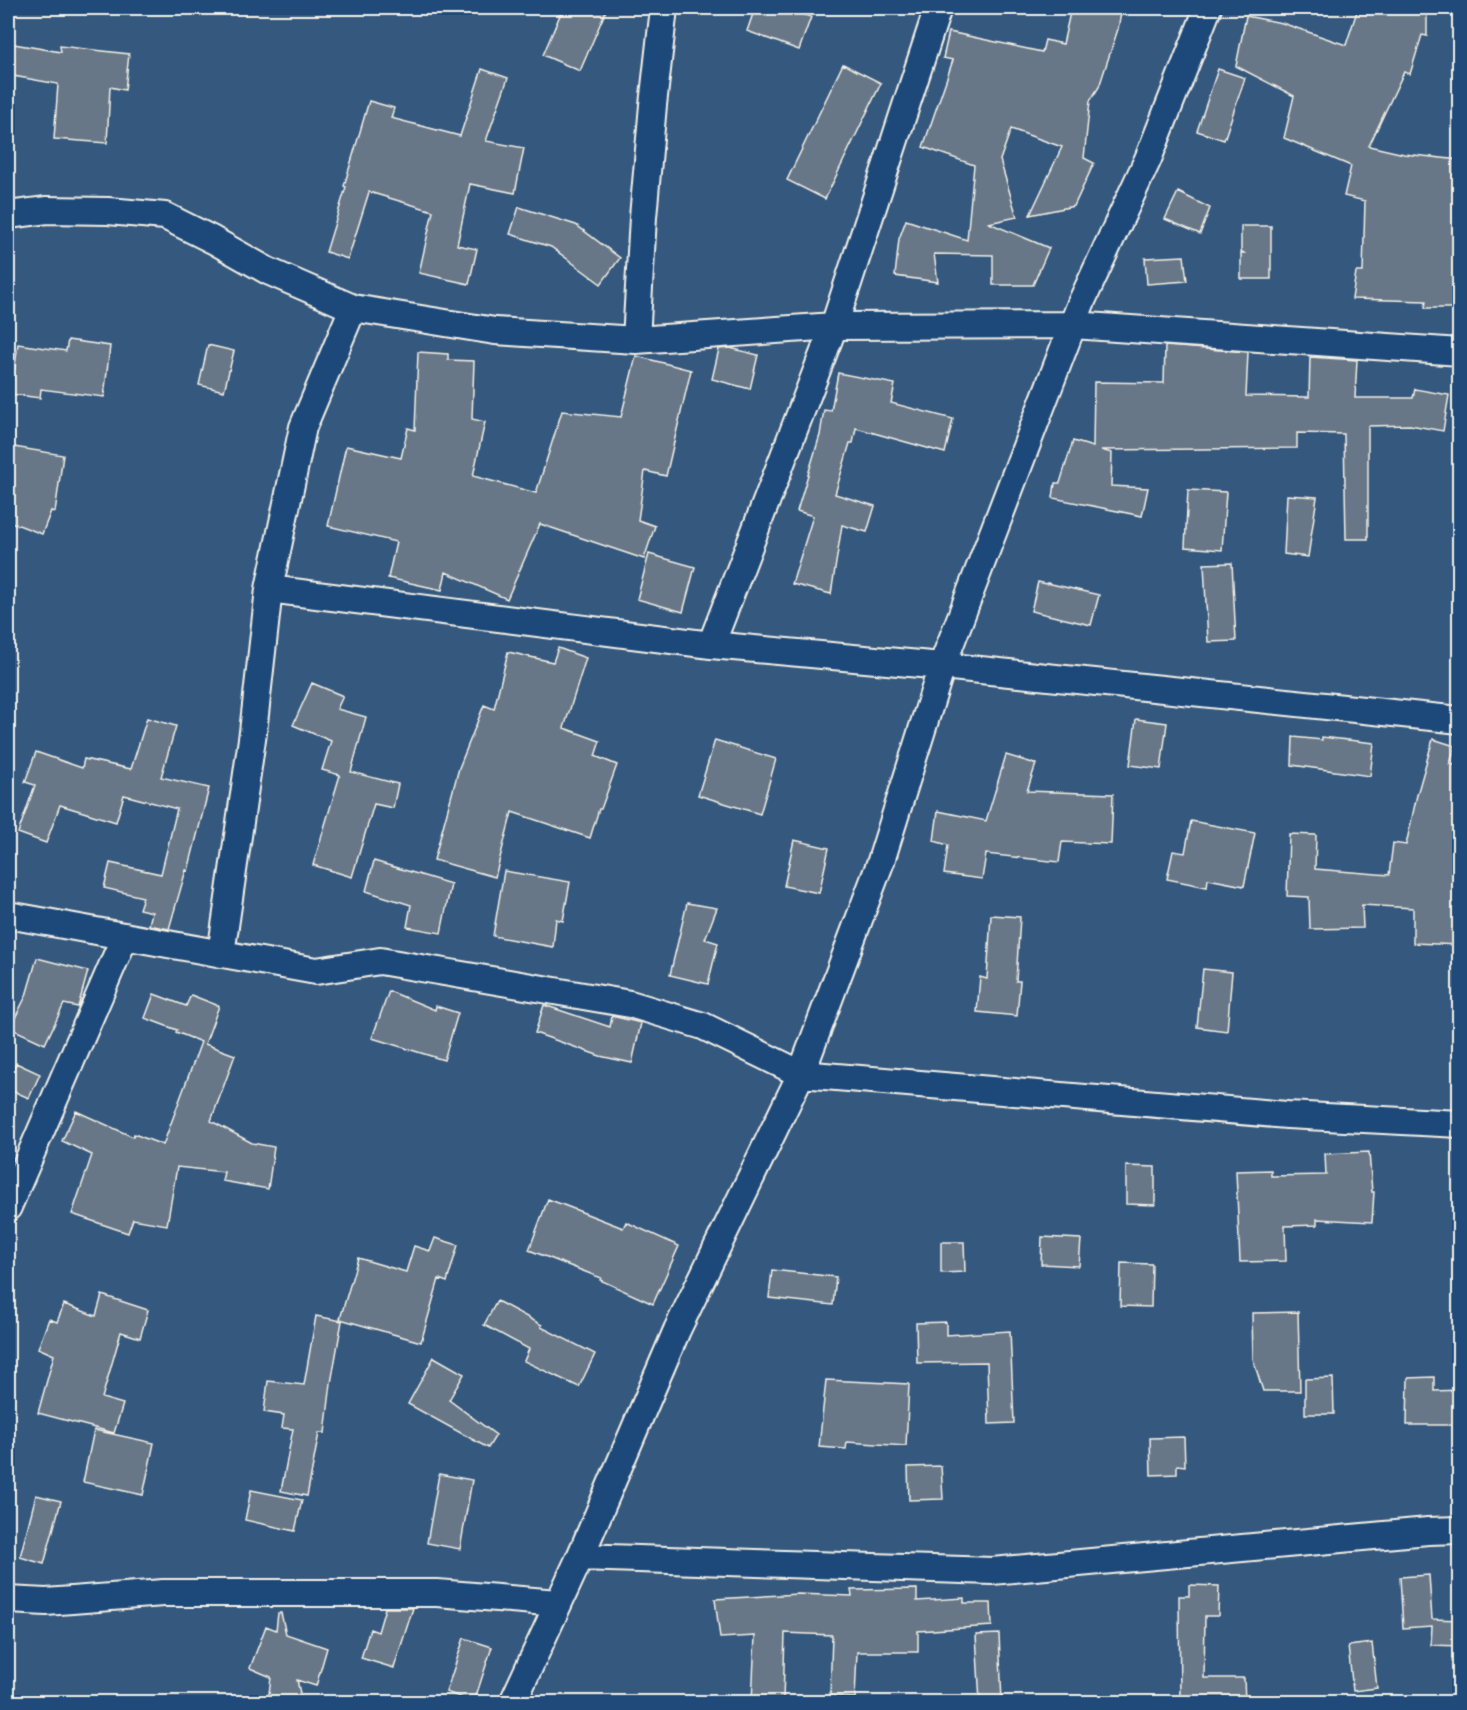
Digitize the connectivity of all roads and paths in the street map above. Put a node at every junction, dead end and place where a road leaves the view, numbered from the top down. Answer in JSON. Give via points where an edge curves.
{"nodes":[{"id":1,"x":664,"y":8,"type":"edge"},
{"id":2,"x":938,"y":8,"type":"edge"},
{"id":3,"x":1208,"y":8,"type":"edge"},
{"id":4,"x":8,"y":215,"type":"edge"},
{"id":5,"x":353,"y":308,"type":"junction"},
{"id":6,"x":834,"y":326,"type":"junction"},
{"id":7,"x":1072,"y":326,"type":"junction"},
{"id":8,"x":636,"y":340,"type":"junction"},
{"id":9,"x":1460,"y":352,"type":"edge"},
{"id":10,"x":269,"y":589,"type":"junction"},
{"id":11,"x":711,"y":645,"type":"junction"},
{"id":12,"x":942,"y":666,"type":"junction"},
{"id":13,"x":1460,"y":720,"type":"edge"},
{"id":14,"x":8,"y":915,"type":"edge"},
{"id":15,"x":125,"y":936,"type":"junction"},
{"id":16,"x":220,"y":954,"type":"junction"},
{"id":17,"x":801,"y":1074,"type":"junction"},
{"id":18,"x":1460,"y":1124,"type":"edge"},
{"id":19,"x":8,"y":1207,"type":"edge"},
{"id":20,"x":1460,"y":1530,"type":"edge"},
{"id":21,"x":580,"y":1557,"type":"junction"},
{"id":22,"x":8,"y":1600,"type":"edge"},
{"id":23,"x":558,"y":1603,"type":"junction"},
{"id":24,"x":513,"y":1702,"type":"edge"}],
"edges":[{"from":1,"to":8,"type":"street","via":[[643,217]]},
{"from":2,"to":6,"type":"street"},
{"from":3,"to":7,"type":"street","via":[[1148,159]]},
{"from":4,"to":5,"type":"street","via":[[47,210],[165,216],[268,271]]},
{"from":5,"to":8,"type":"street","via":[[495,331]]},
{"from":5,"to":10,"type":"street","via":[[303,427]]},
{"from":6,"to":7,"type":"street"},
{"from":6,"to":8,"type":"street"},
{"from":6,"to":11,"type":"street"},
{"from":7,"to":9,"type":"street"},
{"from":7,"to":12,"type":"street"},
{"from":10,"to":11,"type":"street"},
{"from":10,"to":16,"type":"street","via":[[253,732]]},
{"from":11,"to":12,"type":"street"},
{"from":12,"to":13,"type":"street"},
{"from":12,"to":17,"type":"street","via":[[881,861]]},
{"from":14,"to":15,"type":"street"},
{"from":15,"to":16,"type":"street"},
{"from":15,"to":19,"type":"street"},
{"from":16,"to":17,"type":"street","via":[[316,970],[380,961],[630,1004],[703,1026]]},
{"from":17,"to":18,"type":"street","via":[[1287,1115]]},
{"from":17,"to":21,"type":"street","via":[[677,1330]]},
{"from":20,"to":21,"type":"street","via":[[992,1571]]},
{"from":21,"to":23,"type":"street"},
{"from":22,"to":23,"type":"street","via":[[46,1602],[162,1593],[437,1593]]},
{"from":23,"to":24,"type":"street"}]}
